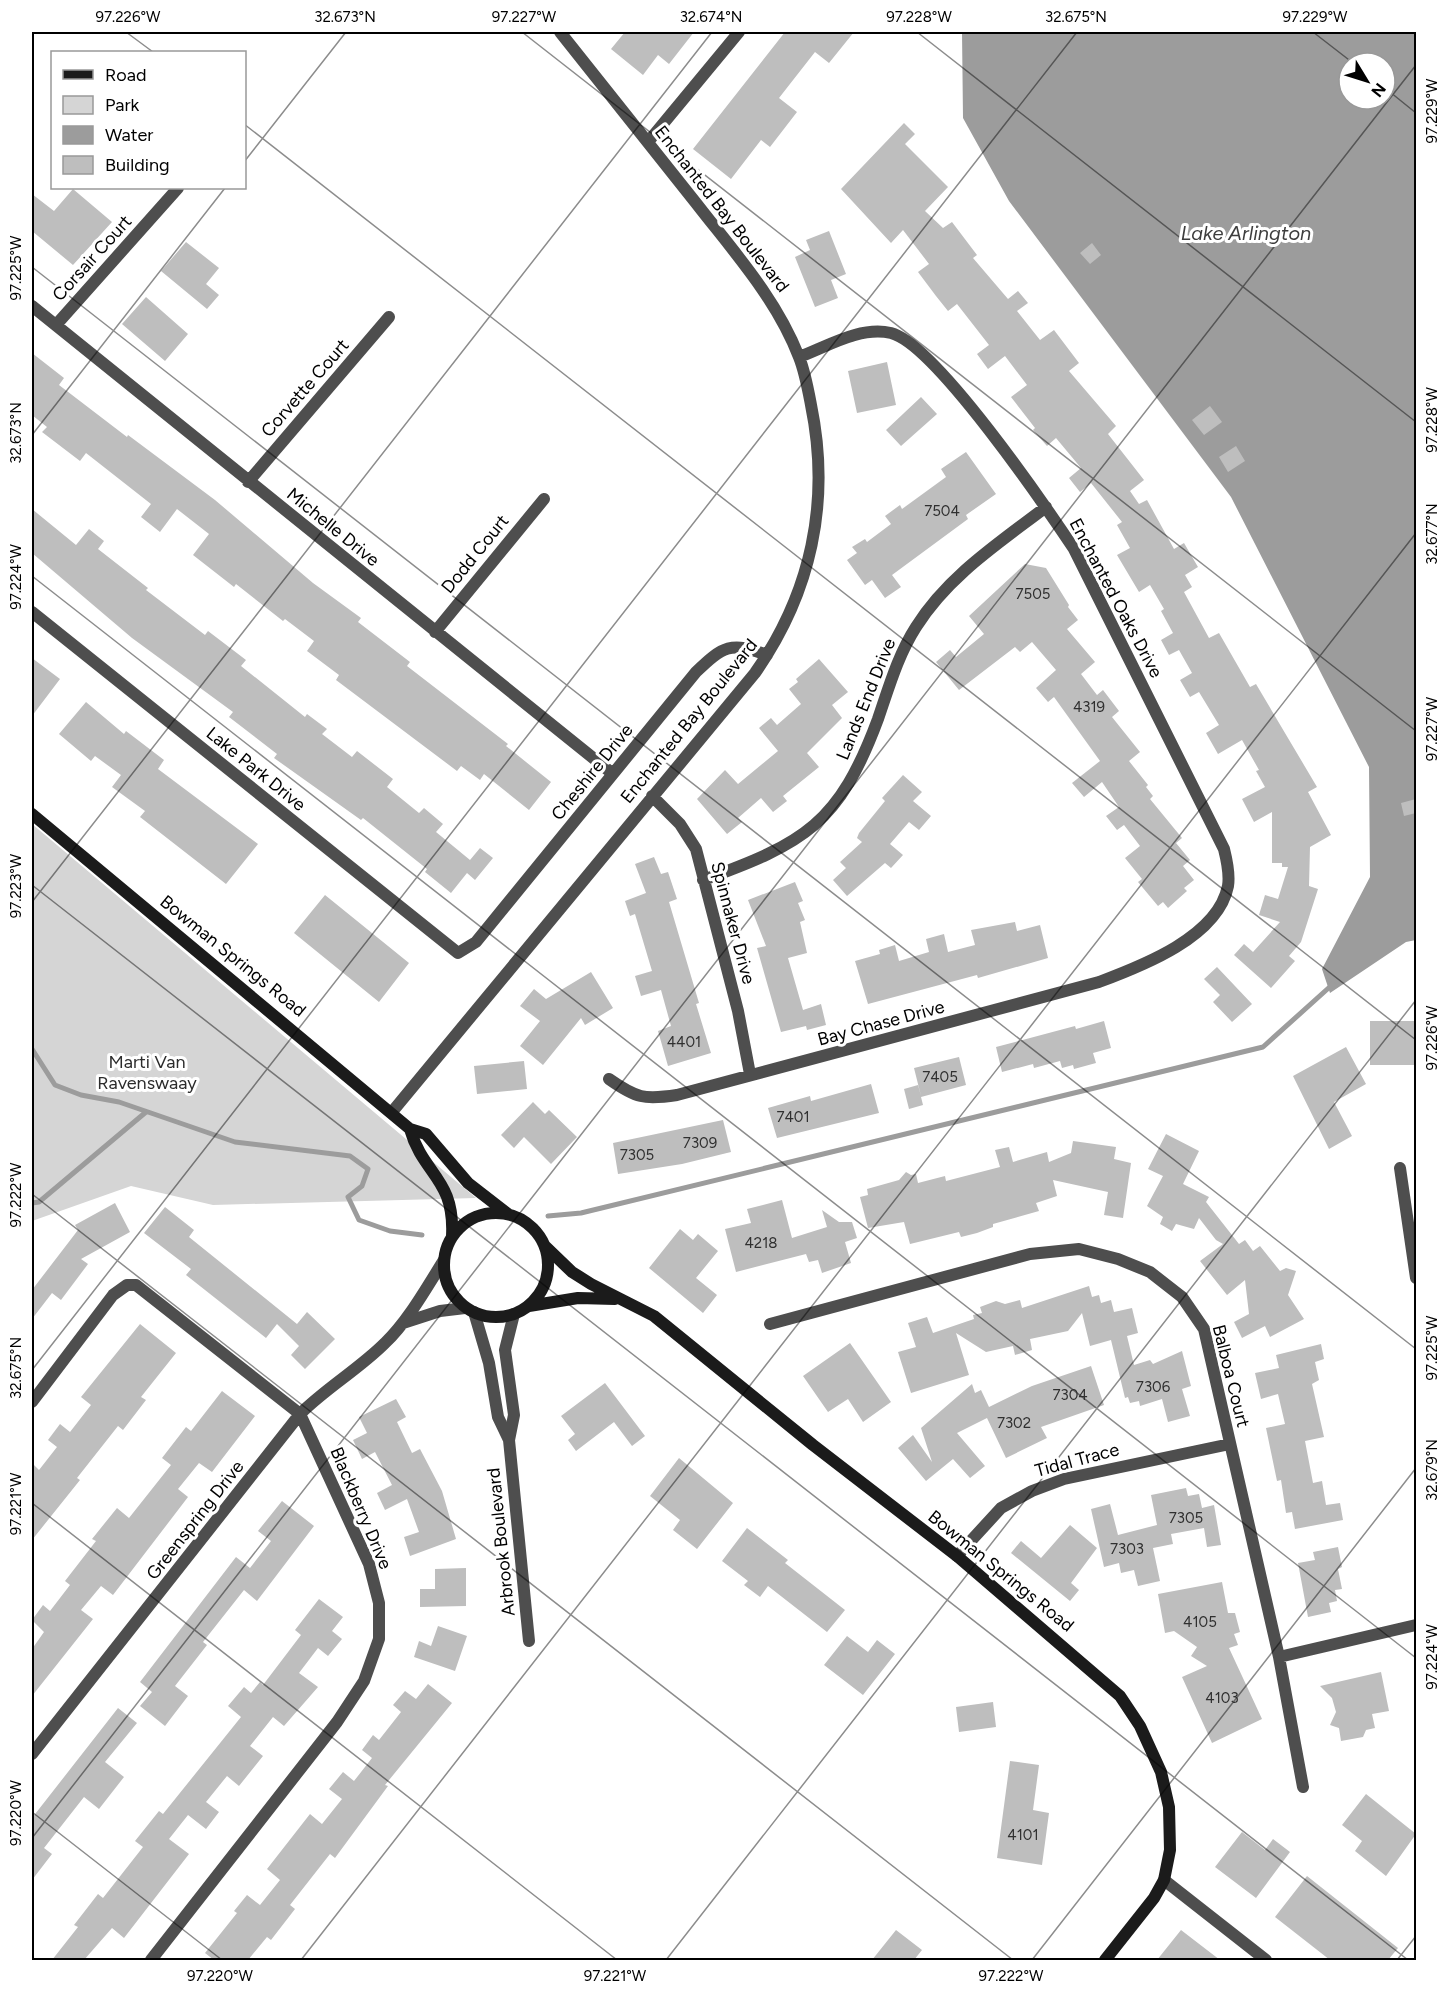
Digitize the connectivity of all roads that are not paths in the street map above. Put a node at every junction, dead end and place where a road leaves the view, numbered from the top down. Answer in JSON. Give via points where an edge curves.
{"nodes":[{"id":1,"x":560,"y":32,"type":"edge"},
{"id":2,"x":739,"y":32,"type":"edge"},
{"id":3,"x":648,"y":142,"type":"junction"},
{"id":4,"x":177,"y":189,"type":"edge"},
{"id":5,"x":32,"y":306,"type":"edge"},
{"id":6,"x":389,"y":317,"type":"dead end"},
{"id":7,"x":56,"y":325,"type":"junction"},
{"id":8,"x":800,"y":357,"type":"junction"},
{"id":9,"x":248,"y":482,"type":"junction"},
{"id":10,"x":544,"y":500,"type":"dead end"},
{"id":11,"x":1046,"y":507,"type":"junction"},
{"id":12,"x":32,"y":612,"type":"edge"},
{"id":13,"x":435,"y":632,"type":"junction"},
{"id":14,"x":767,"y":656,"type":"junction"},
{"id":15,"x":613,"y":774,"type":"junction"},
{"id":16,"x":652,"y":796,"type":"junction"},
{"id":17,"x":32,"y":814,"type":"edge"},
{"id":18,"x":703,"y":880,"type":"junction"},
{"id":19,"x":458,"y":953,"type":"joint"},
{"id":20,"x":1161,"y":954,"type":"joint"},
{"id":21,"x":750,"y":1074,"type":"junction"},
{"id":22,"x":609,"y":1079,"type":"dead end"},
{"id":23,"x":392,"y":1112,"type":"junction"},
{"id":24,"x":410,"y":1129,"type":"junction"},
{"id":25,"x":1400,"y":1168,"type":"dead end"},
{"id":26,"x":508,"y":1214,"type":"junction"},
{"id":27,"x":452,"y":1237,"type":"junction"},
{"id":28,"x":545,"y":1246,"type":"junction"},
{"id":29,"x":444,"y":1260,"type":"junction"},
{"id":30,"x":1416,"y":1278,"type":"edge"},
{"id":31,"x":622,"y":1299,"type":"junction"},
{"id":32,"x":529,"y":1306,"type":"junction"},
{"id":33,"x":469,"y":1310,"type":"junction"},
{"id":34,"x":514,"y":1314,"type":"junction"},
{"id":35,"x":403,"y":1323,"type":"junction"},
{"id":36,"x":770,"y":1324,"type":"dead end"},
{"id":37,"x":32,"y":1402,"type":"edge"},
{"id":38,"x":300,"y":1414,"type":"junction"},
{"id":39,"x":509,"y":1440,"type":"junction"},
{"id":40,"x":1230,"y":1444,"type":"junction"},
{"id":41,"x":957,"y":1556,"type":"junction"},
{"id":42,"x":1416,"y":1625,"type":"edge"},
{"id":43,"x":529,"y":1641,"type":"dead end"},
{"id":44,"x":1279,"y":1657,"type":"junction"},
{"id":45,"x":32,"y":1754,"type":"edge"},
{"id":46,"x":1303,"y":1787,"type":"dead end"},
{"id":47,"x":1164,"y":1880,"type":"junction"},
{"id":48,"x":151,"y":1960,"type":"edge"},
{"id":49,"x":1105,"y":1960,"type":"edge"},
{"id":50,"x":1266,"y":1960,"type":"edge"}],
"edges":[{"from":1,"to":3,"type":"street","name":"Enchanted Bay Boulevard"},
{"from":2,"to":3,"type":"street"},
{"from":3,"to":8,"type":"street","name":"Enchanted Bay Boulevard","via":[[765,291]]},
{"from":4,"to":7,"type":"street","name":"Corsair Court"},
{"from":5,"to":7,"type":"street","name":"Michelle Drive"},
{"from":6,"to":9,"type":"street","name":"Corvette Court"},
{"from":7,"to":9,"type":"street","name":"Michelle Drive"},
{"from":8,"to":11,"type":"street","name":"Enchanted Oaks Drive","via":[[866,331],[892,333],[904,339],[963,396]]},
{"from":8,"to":14,"type":"street","name":"Enchanted Bay Boulevard","via":[[813,418],[820,482],[813,546],[801,585]]},
{"from":9,"to":13,"type":"street","name":"Michelle Drive"},
{"from":10,"to":13,"type":"street","name":"Dodd Court"},
{"from":11,"to":18,"type":"street","name":"Lands End Drive","via":[[960,574],[917,625],[905,645],[859,766],[831,809],[778,851]]},
{"from":11,"to":20,"type":"street","name":"Enchanted Oaks Drive","via":[[1074,549],[1224,849],[1228,885],[1220,905],[1200,930]]},
{"from":12,"to":19,"type":"street","name":"Lake Park Drive"},
{"from":13,"to":15,"type":"street","name":"Michelle Drive"},
{"from":14,"to":15,"type":"street","name":"Cheshire Drive","via":[[746,647],[728,646],[712,656]]},
{"from":14,"to":16,"type":"street","name":"Enchanted Bay Boulevard"},
{"from":15,"to":19,"type":"street","name":"Cheshire Drive","via":[[476,942]]},
{"from":16,"to":18,"type":"street","name":"Spinnaker Drive","via":[[680,824],[696,849]]},
{"from":16,"to":23,"type":"street","name":"Enchanted Bay Boulevard"},
{"from":17,"to":23,"type":"street","name":"Bowman Springs Road"},
{"from":18,"to":21,"type":"street","name":"Spinnaker Drive","via":[[738,1011]]},
{"from":20,"to":21,"type":"street","name":"Bay Chase Drive","via":[[1099,982],[889,1041]]},
{"from":21,"to":22,"type":"street","name":"Bay Chase Drive","via":[[652,1099],[628,1093]]},
{"from":23,"to":24,"type":"street","name":"Bowman Springs Road"},
{"from":24,"to":26,"type":"street","name":"Bowman Springs Road","via":[[426,1134],[468,1184]]},
{"from":24,"to":27,"type":"street","name":"Bowman Springs Road","via":[[414,1143],[449,1196]]},
{"from":25,"to":30,"type":"street"},
{"from":26,"to":27,"type":"street","via":[[474,1217]]},
{"from":26,"to":28,"type":"street","via":[[524,1220]]},
{"from":27,"to":29,"type":"street"},
{"from":28,"to":31,"type":"street","name":"Bowman Springs Road","via":[[572,1272]]},
{"from":28,"to":32,"type":"street","via":[[547,1278]]},
{"from":29,"to":33,"type":"street","via":[[445,1278],[453,1295]]},
{"from":29,"to":35,"type":"street","name":"Greenspring Drive"},
{"from":31,"to":32,"type":"street","name":"Bowman Springs Road","via":[[578,1298]]},
{"from":31,"to":41,"type":"street","name":"Bowman Springs Road","via":[[654,1316]]},
{"from":32,"to":34,"type":"street"},
{"from":33,"to":34,"type":"street","via":[[498,1318]]},
{"from":33,"to":35,"type":"street","name":"Greenspring Drive","via":[[440,1311]]},
{"from":33,"to":39,"type":"street","name":"Arbrook Boulevard","via":[[489,1363],[498,1417]]},
{"from":34,"to":39,"type":"street","name":"Arbrook Boulevard","via":[[505,1350],[514,1415]]},
{"from":35,"to":38,"type":"street","name":"Greenspring Drive","via":[[384,1344]]},
{"from":36,"to":40,"type":"street","name":"Balboa Court","via":[[1030,1254],[1079,1249],[1118,1259],[1150,1272],[1182,1298],[1204,1329]]},
{"from":37,"to":38,"type":"street","name":"Blackberry Drive","via":[[113,1295],[127,1285],[136,1285]]},
{"from":38,"to":45,"type":"street","name":"Greenspring Drive"},
{"from":38,"to":48,"type":"street","name":"Blackberry Drive","via":[[369,1564],[378,1603],[379,1639],[364,1681],[337,1722]]},
{"from":39,"to":43,"type":"street","name":"Arbrook Boulevard"},
{"from":40,"to":41,"type":"street","name":"Tidal Trace","via":[[1064,1479],[1032,1491],[1000,1508]]},
{"from":40,"to":44,"type":"street","name":"Balboa Court"},
{"from":41,"to":47,"type":"street","name":"Bowman Springs Road","via":[[1120,1696],[1140,1726],[1161,1772],[1169,1807],[1170,1850]]},
{"from":42,"to":44,"type":"street"},
{"from":44,"to":46,"type":"street","name":"Balboa Court"},
{"from":47,"to":49,"type":"street","name":"Bowman Springs Road"},
{"from":47,"to":50,"type":"street"}]}
